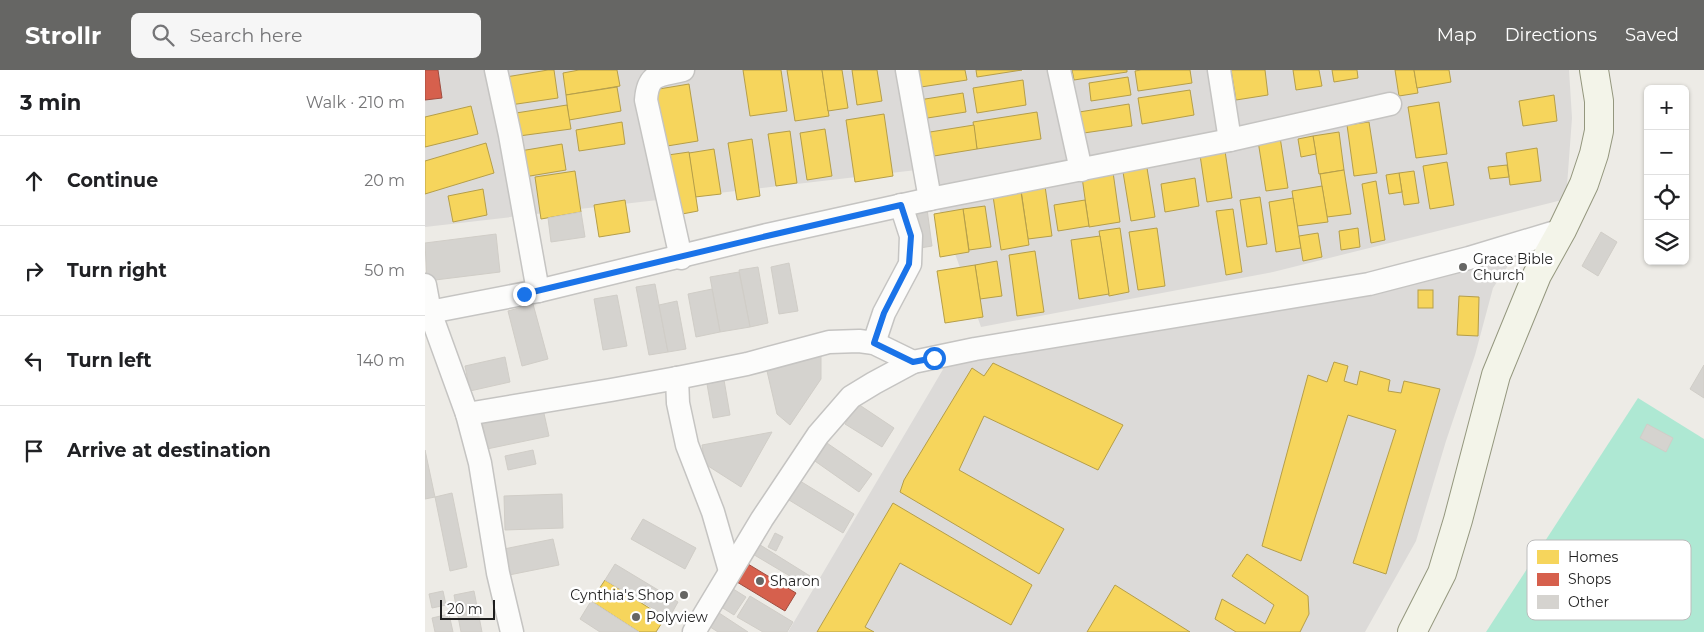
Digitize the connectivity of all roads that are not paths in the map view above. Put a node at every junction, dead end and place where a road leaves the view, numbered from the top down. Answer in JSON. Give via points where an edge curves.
{"nodes":[{"id":1,"x":496,"y":70,"type":"edge"},
{"id":2,"x":683,"y":70,"type":"edge"},
{"id":3,"x":907,"y":70,"type":"edge"},
{"id":4,"x":1059,"y":70,"type":"edge"},
{"id":5,"x":1219,"y":70,"type":"edge"},
{"id":6,"x":1594,"y":70,"type":"edge"},
{"id":7,"x":1390,"y":104,"type":"dead end"},
{"id":8,"x":1230,"y":140,"type":"junction"},
{"id":9,"x":1081,"y":170,"type":"junction"},
{"id":10,"x":930,"y":199,"type":"junction"},
{"id":11,"x":901,"y":205,"type":"junction"},
{"id":12,"x":1562,"y":230,"type":"junction"},
{"id":13,"x":681,"y":258,"type":"junction"},
{"id":14,"x":425,"y":286,"type":"edge"},
{"id":15,"x":538,"y":291,"type":"junction"},
{"id":16,"x":428,"y":312,"type":"edge"},
{"id":17,"x":874,"y":343,"type":"junction"},
{"id":18,"x":913,"y":362,"type":"junction"},
{"id":19,"x":677,"y":378,"type":"junction"},
{"id":20,"x":467,"y":414,"type":"junction"},
{"id":21,"x":730,"y":571,"type":"junction"},
{"id":22,"x":512,"y":632,"type":"edge"},
{"id":23,"x":694,"y":632,"type":"edge"},
{"id":24,"x":1412,"y":632,"type":"edge"}],
"edges":[{"from":1,"to":15,"type":"street"},
{"from":2,"to":13,"type":"street","via":[[651,79],[646,100]]},
{"from":3,"to":10,"type":"street"},
{"from":4,"to":9,"type":"street"},
{"from":5,"to":8,"type":"street"},
{"from":6,"to":12,"type":"street","via":[[1599,130],[1584,184]]},
{"from":7,"to":8,"type":"street"},
{"from":8,"to":9,"type":"street"},
{"from":9,"to":10,"type":"street"},
{"from":10,"to":11,"type":"street"},
{"from":11,"to":13,"type":"street"},
{"from":11,"to":17,"type":"street","via":[[911,236],[909,264],[884,313]]},
{"from":12,"to":18,"type":"street","via":[[1369,284]]},
{"from":12,"to":24,"type":"street","via":[[1537,274],[1496,375],[1445,564]]},
{"from":13,"to":15,"type":"street"},
{"from":14,"to":16,"type":"street"},
{"from":15,"to":16,"type":"street"},
{"from":16,"to":20,"type":"street"},
{"from":17,"to":18,"type":"street"},
{"from":17,"to":19,"type":"street","via":[[829,342],[747,364]]},
{"from":18,"to":21,"type":"street","via":[[851,397],[836,414],[818,435]]},
{"from":19,"to":20,"type":"street"},
{"from":19,"to":21,"type":"street","via":[[678,403],[687,445],[713,512]]},
{"from":20,"to":22,"type":"street","via":[[480,463],[498,574]]},
{"from":21,"to":23,"type":"street"}]}
